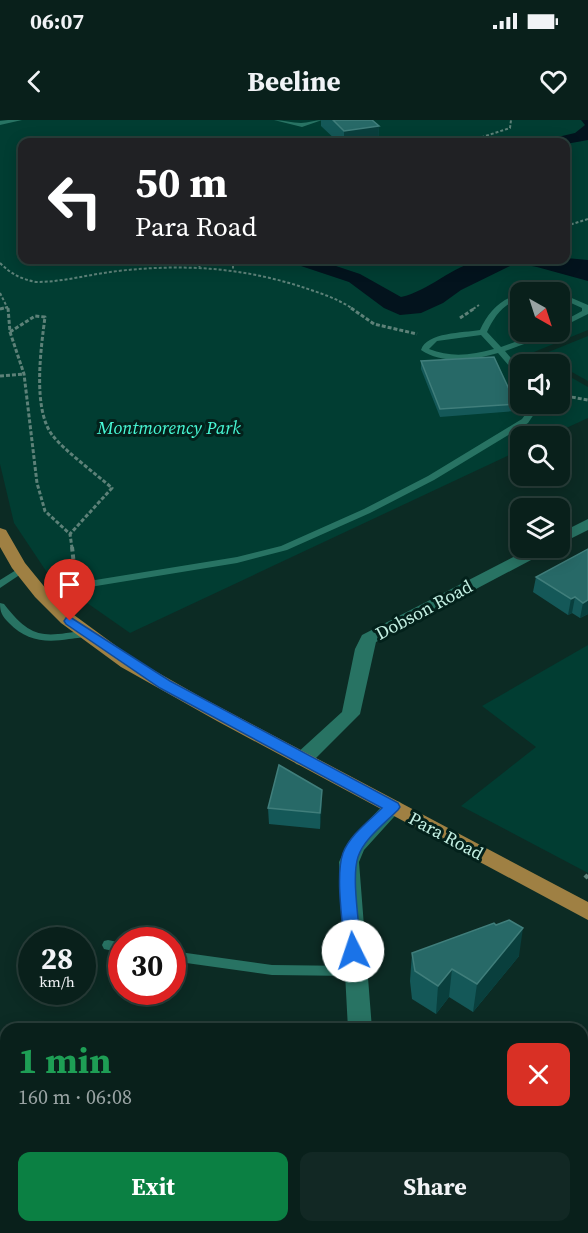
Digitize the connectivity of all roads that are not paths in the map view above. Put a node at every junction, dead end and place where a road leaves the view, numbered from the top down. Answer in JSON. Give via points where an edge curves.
{"nodes":[{"id":1,"x":19,"y":120,"type":"edge"},
{"id":2,"x":277,"y":120,"type":"edge"},
{"id":3,"x":319,"y":120,"type":"edge"},
{"id":4,"x":0,"y":123,"type":"edge"},
{"id":5,"x":570,"y":300,"type":"edge"},
{"id":6,"x":510,"y":301,"type":"edge"},
{"id":7,"x":570,"y":321,"type":"edge"},
{"id":8,"x":483,"y":332,"type":"junction"},
{"id":9,"x":524,"y":342,"type":"edge"},
{"id":10,"x":502,"y":351,"type":"junction"},
{"id":11,"x":510,"y":361,"type":"edge"},
{"id":12,"x":530,"y":414,"type":"edge"},
{"id":13,"x":588,"y":524,"type":"edge"},
{"id":14,"x":0,"y":533,"type":"edge"},
{"id":15,"x":570,"y":534,"type":"edge"},
{"id":16,"x":523,"y":558,"type":"edge"},
{"id":17,"x":21,"y":570,"type":"junction"},
{"id":18,"x":0,"y":585,"type":"edge"},
{"id":19,"x":45,"y":598,"type":"junction"},
{"id":20,"x":0,"y":606,"type":"edge"},
{"id":21,"x":86,"y":633,"type":"junction"},
{"id":22,"x":303,"y":759,"type":"junction"},
{"id":23,"x":393,"y":807,"type":"junction"},
{"id":24,"x":588,"y":912,"type":"edge"},
{"id":25,"x":186,"y":958,"type":"edge"},
{"id":26,"x":354,"y":971,"type":"junction"},
{"id":27,"x":359,"y":1023,"type":"edge"}],
"edges":[{"from":1,"to":4,"type":"lane"},
{"from":2,"to":3,"type":"lane","via":[[302,125]]},
{"from":5,"to":7,"type":"lane","via":[[586,307],[586,312]]},
{"from":6,"to":8,"type":"lane","via":[[498,307]]},
{"from":8,"to":10,"type":"lane"},
{"from":8,"to":10,"type":"lane","via":[[435,339],[425,351],[445,357]]},
{"from":9,"to":10,"type":"lane"},
{"from":10,"to":11,"type":"lane"},
{"from":12,"to":19,"type":"lane","via":[[525,422],[431,478],[284,548],[237,560],[89,584]]},
{"from":13,"to":15,"type":"street"},
{"from":14,"to":17,"type":"main road","name":"Para Road"},
{"from":16,"to":22,"type":"street","name":"Dobson Road","via":[[368,639],[351,714]]},
{"from":17,"to":18,"type":"lane"},
{"from":17,"to":19,"type":"main road","name":"Para Road"},
{"from":19,"to":21,"type":"main road","name":"Para Road"},
{"from":20,"to":21,"type":"lane","via":[[34,638]]},
{"from":21,"to":22,"type":"main road","name":"Para Road","via":[[165,684]]},
{"from":22,"to":23,"type":"main road","name":"Para Road"},
{"from":23,"to":24,"type":"main road","name":"Para Road"},
{"from":23,"to":26,"type":"street","via":[[360,841],[349,862]]},
{"from":25,"to":26,"type":"lane","via":[[272,970]]},
{"from":26,"to":27,"type":"street"}]}
